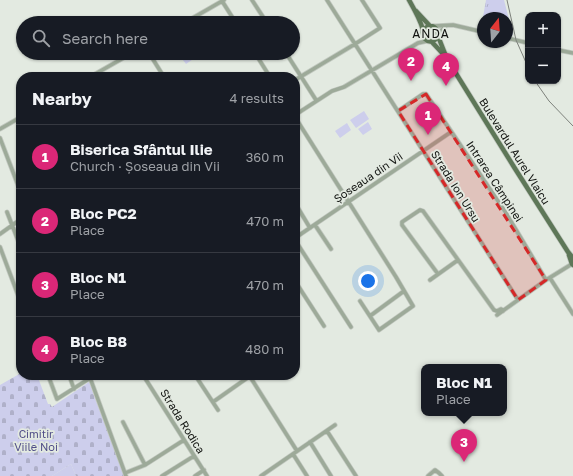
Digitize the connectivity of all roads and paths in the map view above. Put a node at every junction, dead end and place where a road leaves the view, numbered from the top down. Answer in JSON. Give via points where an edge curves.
{"nodes":[{"id":1,"x":223,"y":0,"type":"edge"},
{"id":2,"x":252,"y":0,"type":"edge"},
{"id":3,"x":327,"y":0,"type":"edge"},
{"id":4,"x":362,"y":0,"type":"edge"},
{"id":5,"x":409,"y":0,"type":"edge"},
{"id":6,"x":413,"y":8,"type":"junction"},
{"id":7,"x":196,"y":16,"type":"edge"},
{"id":8,"x":232,"y":16,"type":"edge"},
{"id":9,"x":262,"y":16,"type":"edge"},
{"id":10,"x":447,"y":25,"type":"junction"},
{"id":11,"x":432,"y":26,"type":"junction"},
{"id":12,"x":477,"y":31,"type":"edge"},
{"id":13,"x":423,"y":32,"type":"junction"},
{"id":14,"x":438,"y":35,"type":"junction"},
{"id":15,"x":513,"y":39,"type":"edge"},
{"id":16,"x":429,"y":41,"type":"junction"},
{"id":17,"x":525,"y":42,"type":"edge"},
{"id":18,"x":418,"y":43,"type":"junction"},
{"id":19,"x":355,"y":44,"type":"junction"},
{"id":20,"x":561,"y":51,"type":"edge"},
{"id":21,"x":573,"y":53,"type":"edge"},
{"id":22,"x":447,"y":59,"type":"junction"},
{"id":23,"x":120,"y":60,"type":"edge"},
{"id":24,"x":153,"y":60,"type":"edge"},
{"id":25,"x":259,"y":60,"type":"edge"},
{"id":26,"x":291,"y":60,"type":"edge"},
{"id":27,"x":372,"y":71,"type":"junction"},
{"id":28,"x":99,"y":72,"type":"edge"},
{"id":29,"x":161,"y":72,"type":"edge"},
{"id":30,"x":267,"y":72,"type":"edge"},
{"id":31,"x":298,"y":72,"type":"edge"},
{"id":32,"x":301,"y":76,"type":"joint"},
{"id":33,"x":316,"y":100,"type":"junction"},
{"id":34,"x":398,"y":111,"type":"junction"},
{"id":35,"x":300,"y":112,"type":"edge"},
{"id":36,"x":16,"y":120,"type":"edge"},
{"id":37,"x":300,"y":124,"type":"edge"},
{"id":38,"x":0,"y":129,"type":"edge"},
{"id":39,"x":451,"y":132,"type":"junction"},
{"id":40,"x":0,"y":138,"type":"edge"},
{"id":41,"x":423,"y":150,"type":"junction"},
{"id":42,"x":16,"y":180,"type":"edge"},
{"id":43,"x":348,"y":201,"type":"junction"},
{"id":44,"x":8,"y":212,"type":"dead end"},
{"id":45,"x":300,"y":212,"type":"edge"},
{"id":46,"x":16,"y":222,"type":"edge"},
{"id":47,"x":12,"y":224,"type":"junction"},
{"id":48,"x":315,"y":225,"type":"junction"},
{"id":49,"x":310,"y":228,"type":"junction"},
{"id":50,"x":0,"y":234,"type":"edge"},
{"id":51,"x":16,"y":235,"type":"edge"},
{"id":52,"x":300,"y":235,"type":"edge"},
{"id":53,"x":0,"y":247,"type":"edge"},
{"id":54,"x":300,"y":247,"type":"edge"},
{"id":55,"x":331,"y":249,"type":"dead end"},
{"id":56,"x":458,"y":260,"type":"junction"},
{"id":57,"x":572,"y":261,"type":"edge"},
{"id":58,"x":438,"y":274,"type":"junction"},
{"id":59,"x":550,"y":278,"type":"junction"},
{"id":60,"x":430,"y":280,"type":"dead end"},
{"id":61,"x":546,"y":280,"type":"junction"},
{"id":62,"x":300,"y":289,"type":"edge"},
{"id":63,"x":16,"y":290,"type":"edge"},
{"id":64,"x":404,"y":291,"type":"junction"},
{"id":65,"x":518,"y":300,"type":"junction"},
{"id":66,"x":360,"y":301,"type":"dead end"},
{"id":67,"x":503,"y":311,"type":"junction"},
{"id":68,"x":573,"y":314,"type":"edge"},
{"id":69,"x":497,"y":315,"type":"dead end"},
{"id":70,"x":370,"y":316,"type":"junction"},
{"id":71,"x":324,"y":326,"type":"dead end"},
{"id":72,"x":351,"y":327,"type":"dead end"},
{"id":73,"x":50,"y":380,"type":"edge"},
{"id":74,"x":70,"y":380,"type":"edge"},
{"id":75,"x":85,"y":380,"type":"edge"},
{"id":76,"x":90,"y":380,"type":"edge"},
{"id":77,"x":146,"y":380,"type":"edge"},
{"id":78,"x":198,"y":380,"type":"edge"},
{"id":79,"x":244,"y":380,"type":"edge"},
{"id":80,"x":253,"y":380,"type":"edge"},
{"id":81,"x":74,"y":389,"type":"junction"},
{"id":82,"x":213,"y":402,"type":"junction"},
{"id":83,"x":218,"y":410,"type":"dead end"},
{"id":84,"x":123,"y":422,"type":"dead end"},
{"id":85,"x":335,"y":425,"type":"dead end"},
{"id":86,"x":327,"y":431,"type":"junction"},
{"id":87,"x":184,"y":440,"type":"junction"},
{"id":88,"x":310,"y":442,"type":"junction"},
{"id":89,"x":297,"y":451,"type":"junction"},
{"id":90,"x":293,"y":454,"type":"junction"},
{"id":91,"x":194,"y":456,"type":"junction"},
{"id":92,"x":145,"y":465,"type":"junction"},
{"id":93,"x":204,"y":470,"type":"junction"},
{"id":94,"x":126,"y":474,"type":"edge"},
{"id":95,"x":162,"y":476,"type":"edge"},
{"id":96,"x":195,"y":476,"type":"edge"},
{"id":97,"x":207,"y":476,"type":"edge"},
{"id":98,"x":261,"y":476,"type":"edge"},
{"id":99,"x":307,"y":476,"type":"edge"},
{"id":100,"x":331,"y":476,"type":"edge"},
{"id":101,"x":356,"y":476,"type":"edge"},
{"id":102,"x":428,"y":476,"type":"edge"},
{"id":103,"x":442,"y":476,"type":"edge"}],
"edges":[{"from":1,"to":7,"type":"street"},
{"from":1,"to":8,"type":"street"},
{"from":2,"to":9,"type":"street"},
{"from":3,"to":19,"type":"street","name":"Strada Ion Ursu"},
{"from":4,"to":19,"type":"street","via":[[380,28]]},
{"from":5,"to":6,"type":"main road"},
{"from":6,"to":11,"type":"main road"},
{"from":6,"to":13,"type":"main road"},
{"from":10,"to":11,"type":"street"},
{"from":10,"to":12,"type":"street"},
{"from":10,"to":14,"type":"street"},
{"from":11,"to":13,"type":"main road","via":[[427,26]]},
{"from":11,"to":14,"type":"main road","via":[[438,30]]},
{"from":13,"to":16,"type":"main road","via":[[424,38]]},
{"from":13,"to":18,"type":"street"},
{"from":14,"to":16,"type":"main road","via":[[436,40]]},
{"from":14,"to":22,"type":"main road","name":"Bulevardul Aurel Vlaicu"},
{"from":15,"to":17,"type":"street"},
{"from":16,"to":18,"type":"street"},
{"from":16,"to":22,"type":"main road","name":"Bulevardul Aurel Vlaicu"},
{"from":18,"to":27,"type":"street"},
{"from":19,"to":27,"type":"street","name":"Strada Ion Ursu"},
{"from":19,"to":32,"type":"street"},
{"from":20,"to":21,"type":"street"},
{"from":22,"to":57,"type":"main road","name":"Bulevardul Aurel Vlaicu"},
{"from":23,"to":28,"type":"street"},
{"from":24,"to":29,"type":"street"},
{"from":25,"to":30,"type":"street"},
{"from":26,"to":31,"type":"street"},
{"from":27,"to":33,"type":"street"},
{"from":27,"to":34,"type":"street","name":"Strada Ion Ursu"},
{"from":32,"to":33,"type":"street"},
{"from":33,"to":35,"type":"street"},
{"from":34,"to":39,"type":"street","name":"Intrarea Câmpinei","via":[[426,94]]},
{"from":34,"to":41,"type":"street","name":"Strada Ion Ursu"},
{"from":36,"to":38,"type":"street"},
{"from":37,"to":43,"type":"street"},
{"from":39,"to":41,"type":"street","name":"Șoseaua din Vii"},
{"from":39,"to":61,"type":"street","name":"Intrarea Câmpinei","via":[[506,213]]},
{"from":40,"to":42,"type":"street"},
{"from":41,"to":43,"type":"street","name":"Șoseaua din Vii"},
{"from":41,"to":65,"type":"street","name":"Strada Ion Ursu"},
{"from":43,"to":48,"type":"street","name":"Șoseaua din Vii"},
{"from":43,"to":64,"type":"street"},
{"from":44,"to":47,"type":"street"},
{"from":45,"to":49,"type":"street"},
{"from":46,"to":47,"type":"street"},
{"from":47,"to":50,"type":"street"},
{"from":47,"to":51,"type":"street"},
{"from":48,"to":49,"type":"street","name":"Șoseaua din Vii"},
{"from":48,"to":55,"type":"street"},
{"from":49,"to":52,"type":"street","name":"Șoseaua din Vii"},
{"from":53,"to":63,"type":"street"},
{"from":54,"to":72,"type":"street"},
{"from":56,"to":58,"type":"street"},
{"from":56,"to":58,"type":"street","via":[[423,211],[420,210],[402,222]]},
{"from":56,"to":67,"type":"street","via":[[494,310]]},
{"from":57,"to":59,"type":"street"},
{"from":58,"to":60,"type":"street"},
{"from":59,"to":61,"type":"street"},
{"from":59,"to":68,"type":"street"},
{"from":61,"to":65,"type":"street"},
{"from":62,"to":71,"type":"street"},
{"from":64,"to":70,"type":"street"},
{"from":64,"to":70,"type":"street","via":[[413,306],[379,330]]},
{"from":65,"to":67,"type":"street"},
{"from":66,"to":70,"type":"street"},
{"from":67,"to":69,"type":"street"},
{"from":73,"to":81,"type":"street","via":[[57,400]]},
{"from":74,"to":81,"type":"street"},
{"from":75,"to":81,"type":"street"},
{"from":76,"to":94,"type":"street"},
{"from":77,"to":87,"type":"street","name":"Strada Rodica"},
{"from":78,"to":82,"type":"street"},
{"from":79,"to":82,"type":"street"},
{"from":80,"to":89,"type":"street"},
{"from":82,"to":83,"type":"street"},
{"from":84,"to":92,"type":"street"},
{"from":85,"to":86,"type":"street"},
{"from":86,"to":88,"type":"street"},
{"from":86,"to":101,"type":"street"},
{"from":87,"to":91,"type":"street","name":"Strada Rodica"},
{"from":87,"to":92,"type":"street"},
{"from":88,"to":89,"type":"street"},
{"from":88,"to":100,"type":"street"},
{"from":89,"to":90,"type":"street"},
{"from":90,"to":98,"type":"street"},
{"from":90,"to":99,"type":"street"},
{"from":91,"to":93,"type":"street","name":"Strada Rodica"},
{"from":91,"to":95,"type":"street"},
{"from":92,"to":94,"type":"street"},
{"from":93,"to":96,"type":"street"},
{"from":93,"to":97,"type":"street","name":"Strada Rodica"},
{"from":102,"to":103,"type":"street","via":[[435,470]]}]}
